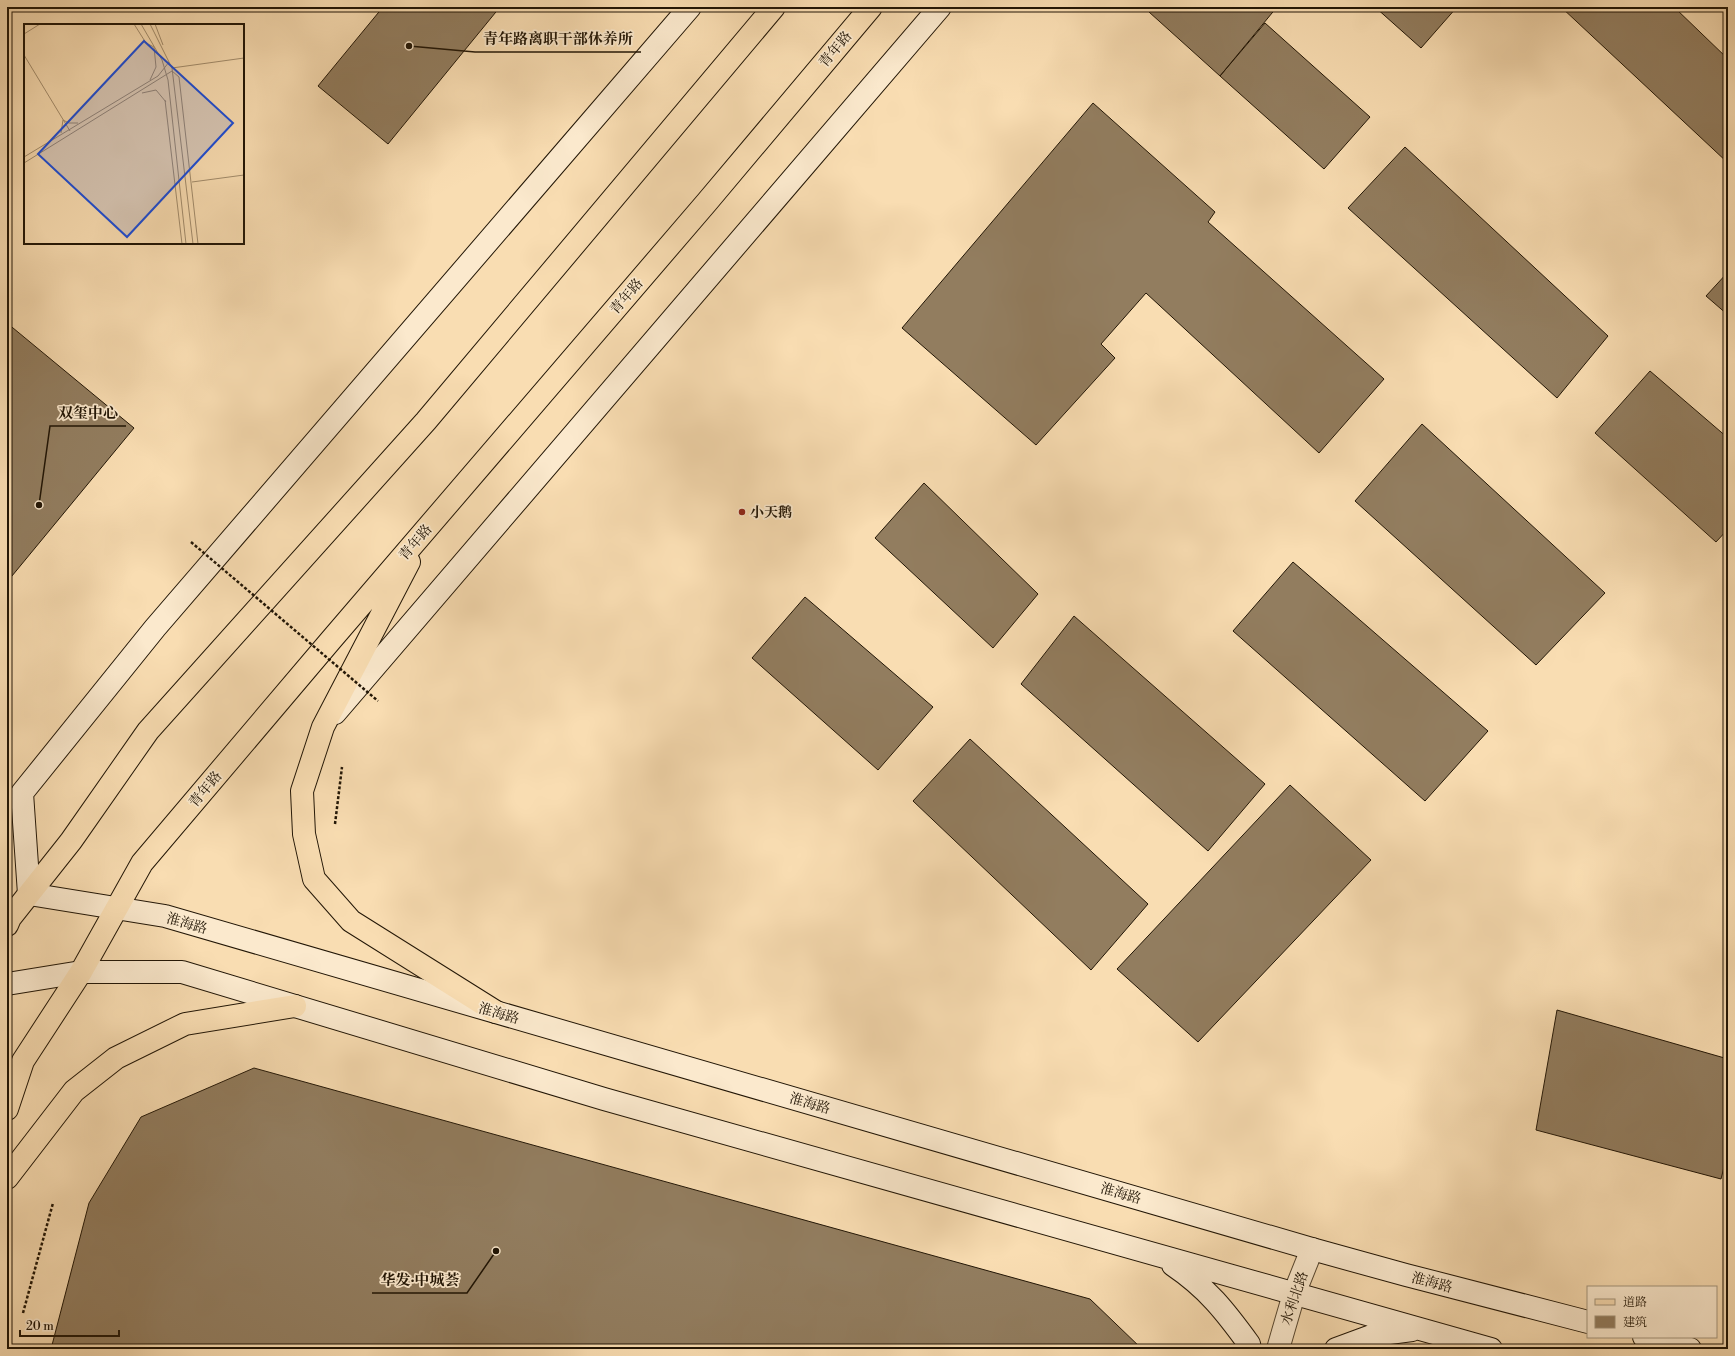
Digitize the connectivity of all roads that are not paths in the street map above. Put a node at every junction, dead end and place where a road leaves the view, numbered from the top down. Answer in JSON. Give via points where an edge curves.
{"nodes":[{"id":1,"x":690,"y":7,"type":"edge"},
{"id":2,"x":774,"y":7,"type":"edge"},
{"id":3,"x":871,"y":7,"type":"edge"},
{"id":4,"x":940,"y":7,"type":"edge"},
{"id":5,"x":425,"y":530,"type":"junction"},
{"id":6,"x":323,"y":727,"type":"junction"},
{"id":7,"x":29,"y":894,"type":"junction"},
{"id":8,"x":117,"y":908,"type":"junction"},
{"id":9,"x":8,"y":919,"type":"edge"},
{"id":10,"x":81,"y":972,"type":"junction"},
{"id":11,"x":7,"y":984,"type":"edge"},
{"id":12,"x":295,"y":1006,"type":"junction"},
{"id":13,"x":496,"y":1012,"type":"junction"},
{"id":14,"x":7,"y":1109,"type":"edge"},
{"id":15,"x":7,"y":1178,"type":"edge"},
{"id":16,"x":1312,"y":1249,"type":"junction"},
{"id":17,"x":1160,"y":1256,"type":"junction"},
{"id":18,"x":1294,"y":1294,"type":"junction"},
{"id":19,"x":1587,"y":1322,"type":"edge"},
{"id":20,"x":1420,"y":1329,"type":"junction"},
{"id":21,"x":1648,"y":1338,"type":"edge"},
{"id":22,"x":1250,"y":1349,"type":"edge"},
{"id":23,"x":1278,"y":1349,"type":"edge"},
{"id":24,"x":1336,"y":1349,"type":"edge"},
{"id":25,"x":1491,"y":1349,"type":"edge"},
{"id":26,"x":1690,"y":1349,"type":"edge"}],
"edges":[{"from":1,"to":7,"type":"main road","via":[[155,628],[22,793]]},
{"from":2,"to":7,"type":"main road","via":[[426,421],[148,730],[71,841]]},
{"from":3,"to":5,"type":"main road","name":"青年路"},
{"from":4,"to":6,"type":"main road"},
{"from":5,"to":6,"type":"main road"},
{"from":5,"to":8,"type":"main road","name":"青年路","via":[[142,863]]},
{"from":6,"to":13,"type":"main road","via":[[302,791],[304,834],[314,879],[350,921]]},
{"from":7,"to":8,"type":"main road","name":"淮海路"},
{"from":7,"to":9,"type":"main road"},
{"from":8,"to":10,"type":"main road","name":"青年路"},
{"from":8,"to":13,"type":"main road","name":"淮海路","via":[[165,916]]},
{"from":10,"to":11,"type":"main road"},
{"from":10,"to":12,"type":"main road","via":[[182,972]]},
{"from":10,"to":14,"type":"main road","name":"青年路","via":[[22,1061]]},
{"from":12,"to":15,"type":"main road","via":[[185,1024],[116,1058],[74,1091]]},
{"from":12,"to":17,"type":"main road","via":[[612,1101]]},
{"from":13,"to":16,"type":"main road","name":"淮海路"},
{"from":16,"to":18,"type":"main road","name":"水利北路"},
{"from":16,"to":19,"type":"main road","name":"淮海路"},
{"from":17,"to":18,"type":"main road"},
{"from":17,"to":22,"type":"main road","via":[[1194,1279],[1221,1306]]},
{"from":18,"to":20,"type":"main road"},
{"from":18,"to":23,"type":"main road","name":"水利北路"},
{"from":20,"to":24,"type":"main road","via":[[1374,1335]]},
{"from":20,"to":25,"type":"main road"},
{"from":21,"to":26,"type":"main road"}]}
